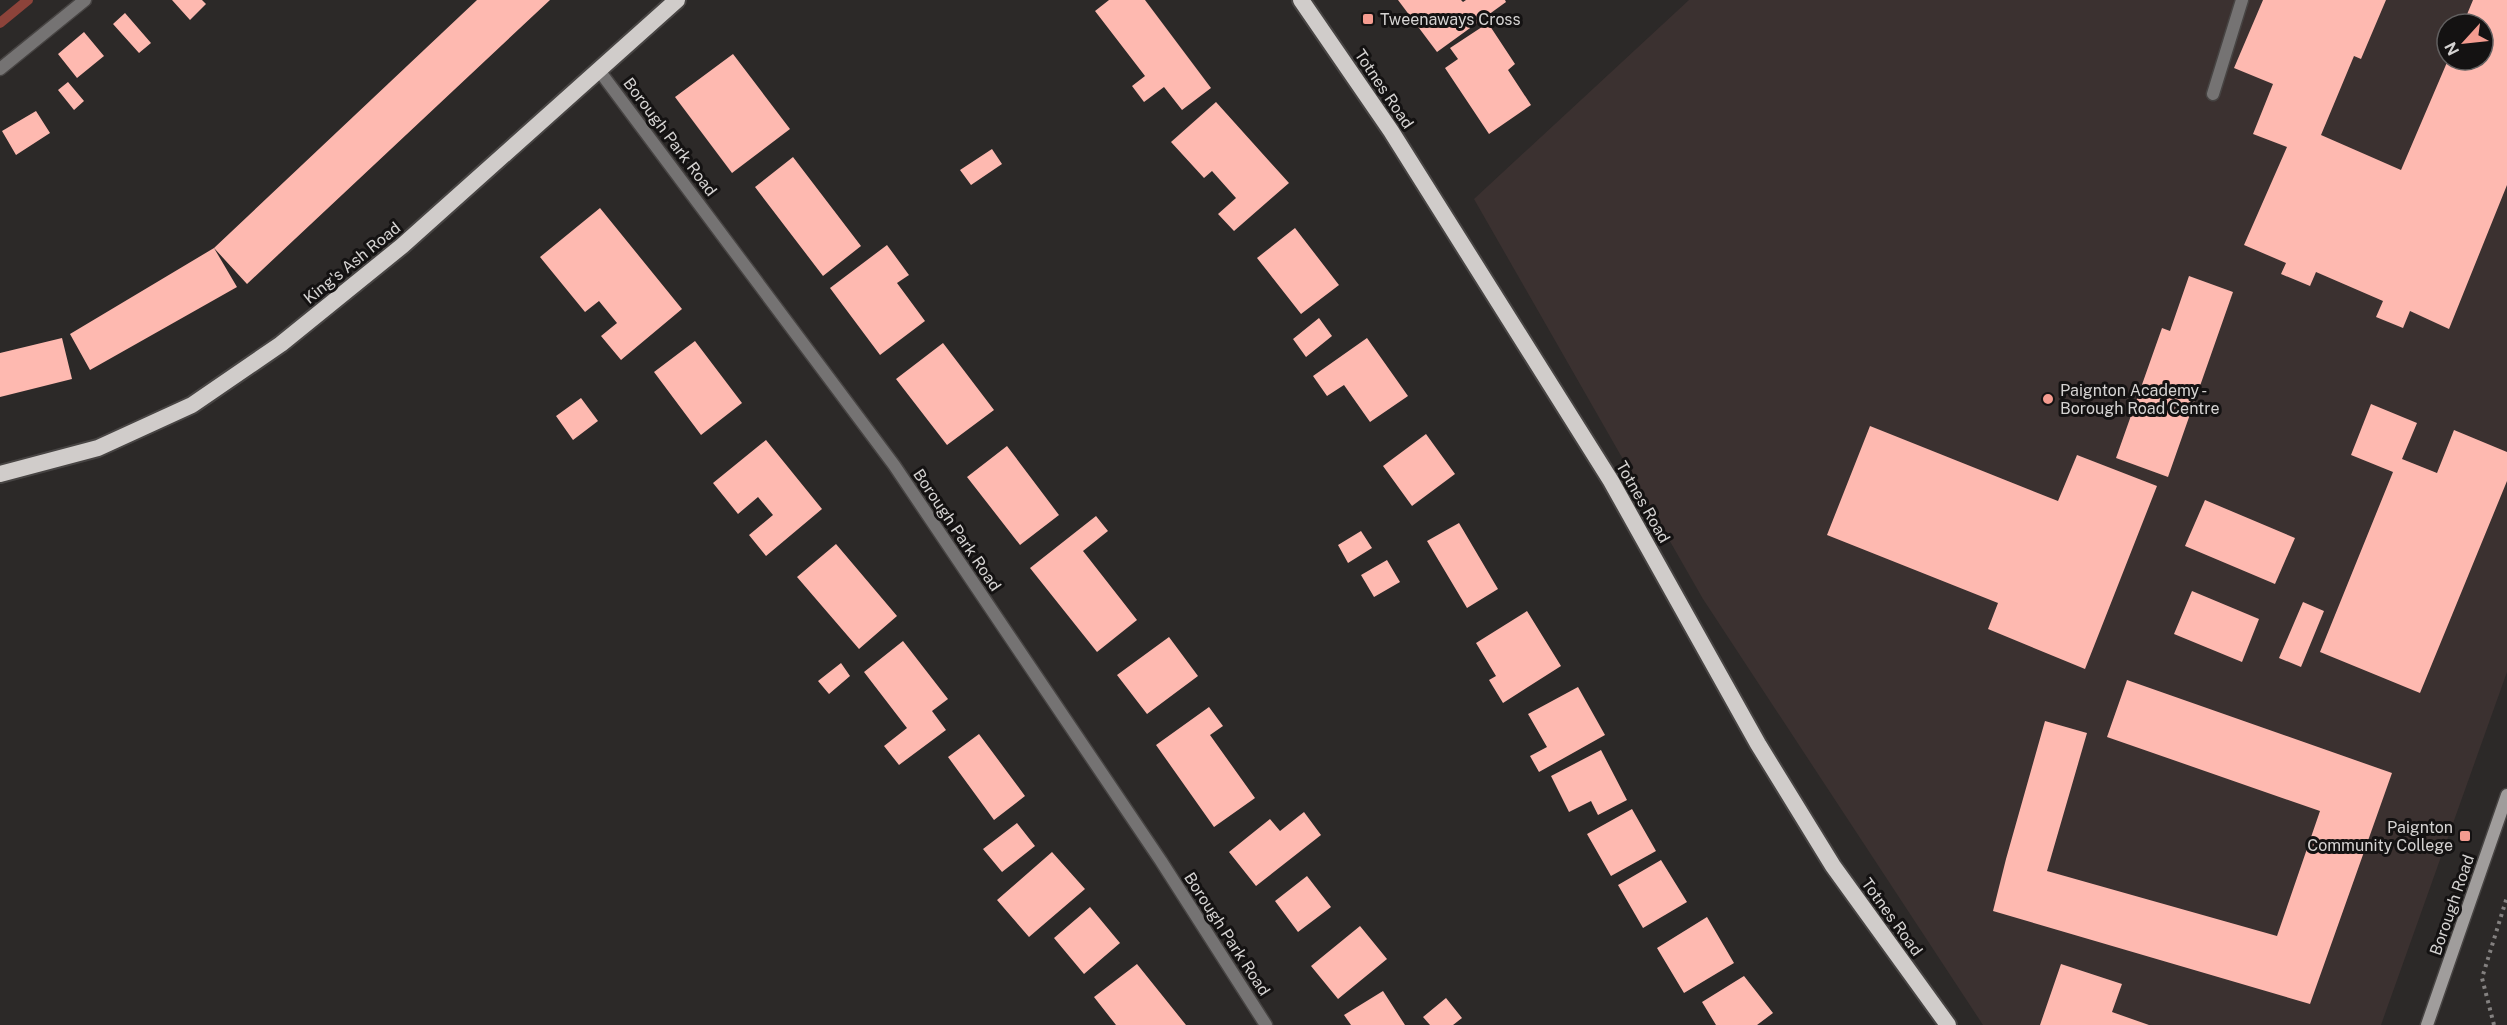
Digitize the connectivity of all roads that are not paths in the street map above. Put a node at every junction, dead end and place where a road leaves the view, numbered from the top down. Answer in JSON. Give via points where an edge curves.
{"nodes":[{"id":1,"x":85,"y":0,"type":"edge"},
{"id":2,"x":677,"y":0,"type":"edge"},
{"id":3,"x":1301,"y":0,"type":"edge"},
{"id":4,"x":2242,"y":0,"type":"edge"},
{"id":5,"x":0,"y":69,"type":"edge"},
{"id":6,"x":598,"y":69,"type":"junction"},
{"id":7,"x":2213,"y":94,"type":"dead end"},
{"id":8,"x":0,"y":474,"type":"edge"},
{"id":9,"x":2507,"y":795,"type":"edge"},
{"id":10,"x":1266,"y":1025,"type":"edge"},
{"id":11,"x":1948,"y":1025,"type":"edge"},
{"id":12,"x":2427,"y":1025,"type":"edge"}],
"edges":[{"from":1,"to":5,"type":"street"},
{"from":2,"to":6,"type":"highway","name":"King's Ash Road"},
{"from":3,"to":11,"type":"highway","name":"Totnes Road","via":[[1397,140],[1611,481],[1758,744],[1833,866]]},
{"from":4,"to":7,"type":"street"},
{"from":6,"to":8,"type":"highway","name":"King's Ash Road","via":[[402,246],[281,344],[192,405],[98,448]]},
{"from":6,"to":10,"type":"street","name":"Borough Park Road","via":[[894,465],[1161,861]]},
{"from":9,"to":12,"type":"main road","name":"Borough Road"}]}
